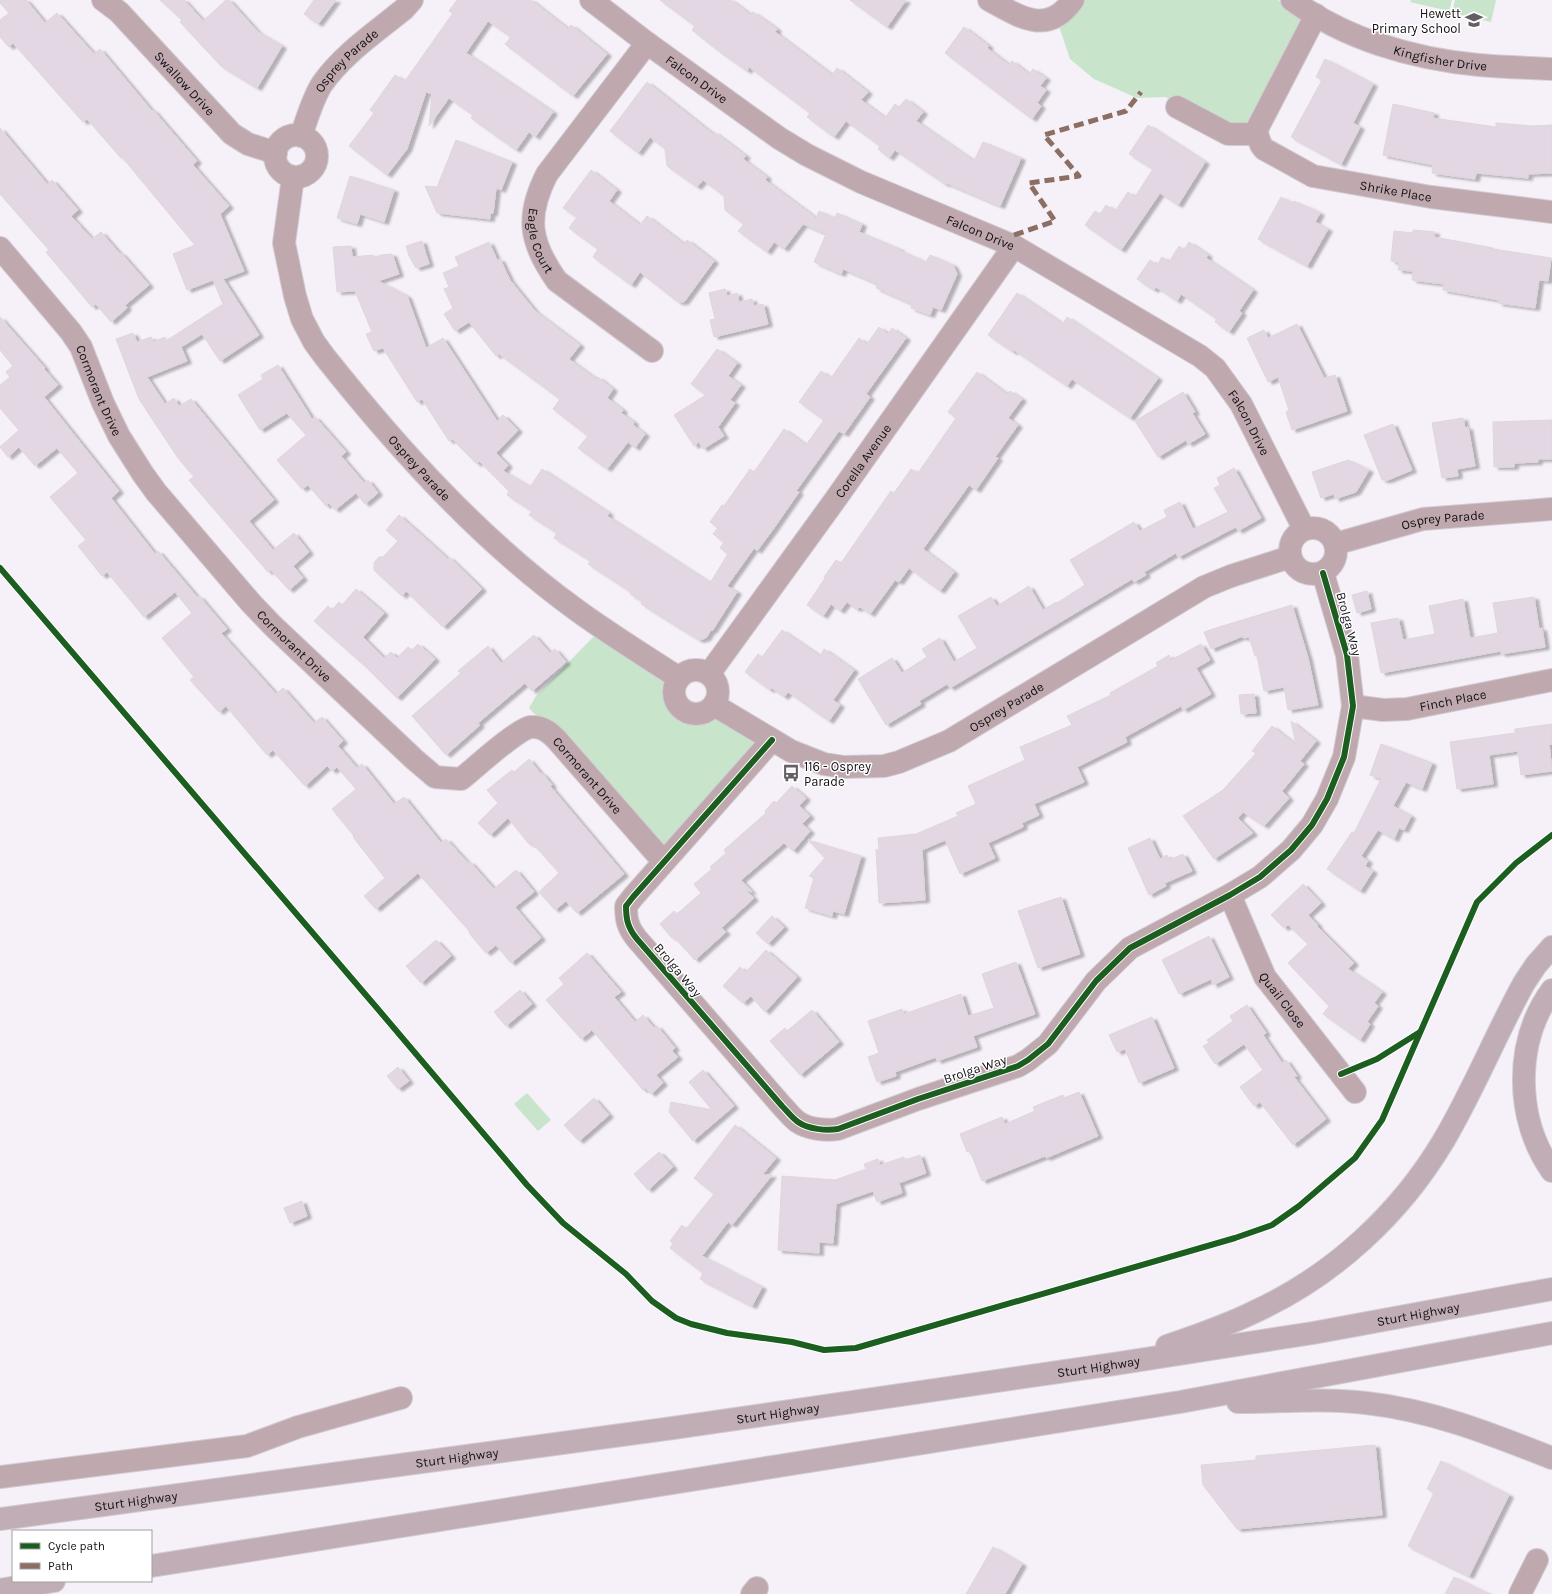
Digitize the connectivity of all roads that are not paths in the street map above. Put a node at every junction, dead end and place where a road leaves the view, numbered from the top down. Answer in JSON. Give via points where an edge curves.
{"nodes":[{"id":1,"x":103,"y":0,"type":"edge"},
{"id":2,"x":412,"y":0,"type":"edge"},
{"id":3,"x":591,"y":0,"type":"edge"},
{"id":4,"x":989,"y":0,"type":"edge"},
{"id":5,"x":1073,"y":0,"type":"edge"},
{"id":6,"x":1292,"y":0,"type":"edge"},
{"id":7,"x":1316,"y":16,"type":"junction"},
{"id":8,"x":647,"y":43,"type":"junction"},
{"id":9,"x":1552,"y":69,"type":"edge"},
{"id":10,"x":1177,"y":107,"type":"dead end"},
{"id":11,"x":1257,"y":134,"type":"junction"},
{"id":12,"x":301,"y":136,"type":"junction"},
{"id":13,"x":276,"y":153,"type":"junction"},
{"id":14,"x":293,"y":177,"type":"junction"},
{"id":15,"x":1552,"y":212,"type":"edge"},
{"id":16,"x":1014,"y":246,"type":"junction"},
{"id":17,"x":0,"y":248,"type":"edge"},
{"id":18,"x":652,"y":352,"type":"dead end"},
{"id":19,"x":1552,"y":509,"type":"edge"},
{"id":20,"x":1304,"y":529,"type":"junction"},
{"id":21,"x":1336,"y":544,"type":"junction"},
{"id":22,"x":1290,"y":558,"type":"junction"},
{"id":23,"x":1323,"y":573,"type":"junction"},
{"id":24,"x":709,"y":674,"type":"junction"},
{"id":25,"x":679,"y":678,"type":"junction"},
{"id":26,"x":1552,"y":680,"type":"edge"},
{"id":27,"x":714,"y":705,"type":"junction"},
{"id":28,"x":1353,"y":706,"type":"junction"},
{"id":29,"x":772,"y":740,"type":"junction"},
{"id":30,"x":663,"y":862,"type":"junction"},
{"id":31,"x":1230,"y":895,"type":"junction"},
{"id":32,"x":1552,"y":946,"type":"edge"},
{"id":33,"x":1552,"y":990,"type":"edge"},
{"id":34,"x":1355,"y":1092,"type":"dead end"},
{"id":35,"x":1552,"y":1171,"type":"edge"},
{"id":36,"x":1552,"y":1289,"type":"edge"},
{"id":37,"x":1552,"y":1333,"type":"edge"},
{"id":38,"x":1114,"y":1364,"type":"junction"},
{"id":39,"x":401,"y":1398,"type":"dead end"},
{"id":40,"x":1180,"y":1402,"type":"junction"},
{"id":41,"x":1552,"y":1458,"type":"edge"},
{"id":42,"x":0,"y":1477,"type":"edge"},
{"id":43,"x":0,"y":1519,"type":"edge"},
{"id":44,"x":1537,"y":1560,"type":"dead end"},
{"id":45,"x":152,"y":1566,"type":"edge"},
{"id":46,"x":48,"y":1582,"type":"edge"},
{"id":47,"x":0,"y":1590,"type":"edge"},
{"id":48,"x":1520,"y":1594,"type":"edge"}],
"edges":[{"from":1,"to":13,"type":"street","name":"Swallow Drive","via":[[119,12],[232,134],[248,144]]},
{"from":2,"to":12,"type":"street","name":"Osprey Parade","via":[[334,70],[321,86]]},
{"from":3,"to":8,"type":"street","name":"Falcon Drive"},
{"from":4,"to":5,"type":"street","via":[[1032,21],[1046,20],[1057,15]]},
{"from":6,"to":7,"type":"street","name":"Kingfisher Drive"},
{"from":7,"to":9,"type":"street","name":"Kingfisher Drive","via":[[1341,29],[1396,50],[1478,65]]},
{"from":7,"to":11,"type":"street","via":[[1265,112]]},
{"from":8,"to":16,"type":"street","name":"Falcon Drive","via":[[807,156],[861,182]]},
{"from":8,"to":18,"type":"street","name":"Eagle Court","via":[[547,174],[538,193],[533,229],[538,249],[557,281]]},
{"from":10,"to":11,"type":"street","via":[[1228,134]]},
{"from":11,"to":15,"type":"street","name":"Shrike Place","via":[[1261,145],[1268,152],[1313,176],[1431,197]]},
{"from":12,"to":13,"type":"street","via":[[285,139],[279,144]]},
{"from":12,"to":14,"type":"street","via":[[313,145],[317,153],[316,161],[314,169],[307,174]]},
{"from":13,"to":14,"type":"street","via":[[279,167],[284,174]]},
{"from":14,"to":25,"type":"street","name":"Osprey Parade","via":[[284,243],[302,319],[324,357],[430,480],[513,558],[578,611]]},
{"from":16,"to":20,"type":"street","name":"Falcon Drive","via":[[1200,356],[1215,368],[1241,404]]},
{"from":16,"to":24,"type":"street","name":"Corella Avenue"},
{"from":17,"to":30,"type":"street","name":"Cormorant Drive","via":[[81,347],[119,436],[156,492],[273,626],[414,759],[435,777],[461,779],[517,733],[529,727],[544,729],[550,732]]},
{"from":19,"to":21,"type":"street","name":"Osprey Parade","via":[[1423,519]]},
{"from":20,"to":21,"type":"street","via":[[1317,528],[1328,533]]},
{"from":20,"to":22,"type":"street","via":[[1295,536],[1290,546]]},
{"from":21,"to":23,"type":"street","via":[[1332,566]]},
{"from":22,"to":23,"type":"street","via":[[1298,569],[1310,575]]},
{"from":22,"to":29,"type":"street","name":"Osprey Parade","via":[[1204,587],[949,741],[899,762],[884,766],[844,767],[824,764],[791,751]]},
{"from":23,"to":28,"type":"street","name":"Brolga Way","via":[[1347,655]]},
{"from":24,"to":25,"type":"street","via":[[702,670],[693,670]]},
{"from":24,"to":27,"type":"street","via":[[714,679],[718,692]]},
{"from":25,"to":27,"type":"street","via":[[674,694],[677,703],[683,709],[700,714]]},
{"from":26,"to":28,"type":"street","name":"Finch Place","via":[[1407,709],[1383,710]]},
{"from":27,"to":29,"type":"street","name":"Osprey Parade"},
{"from":28,"to":31,"type":"street","name":"Brolga Way","via":[[1344,757],[1327,799],[1312,825],[1291,850],[1260,877]]},
{"from":29,"to":30,"type":"street","name":"Brolga Way"},
{"from":30,"to":31,"type":"street","name":"Brolga Way","via":[[626,906],[629,929],[782,1106],[798,1122],[829,1130],[1018,1066],[1048,1044],[1096,981],[1130,948]]},
{"from":31,"to":34,"type":"street","name":"Quail Close","via":[[1265,977]]},
{"from":32,"to":38,"type":"highway","via":[[1524,983],[1442,1144],[1399,1203],[1374,1229],[1346,1255],[1314,1278],[1254,1313]]},
{"from":33,"to":35,"type":"highway","via":[[1531,1032],[1524,1064],[1526,1109],[1531,1129],[1538,1148]]},
{"from":36,"to":38,"type":"highway","name":"Sturt Highway","via":[[1313,1333]]},
{"from":37,"to":40,"type":"highway"},
{"from":38,"to":43,"type":"highway","name":"Sturt Highway","via":[[673,1428]]},
{"from":39,"to":42,"type":"street","via":[[298,1427],[247,1446]]},
{"from":40,"to":41,"type":"highway","via":[[1309,1400],[1389,1406],[1452,1420]]},
{"from":40,"to":45,"type":"highway"},
{"from":44,"to":48,"type":"street"},
{"from":46,"to":47,"type":"highway"}]}
